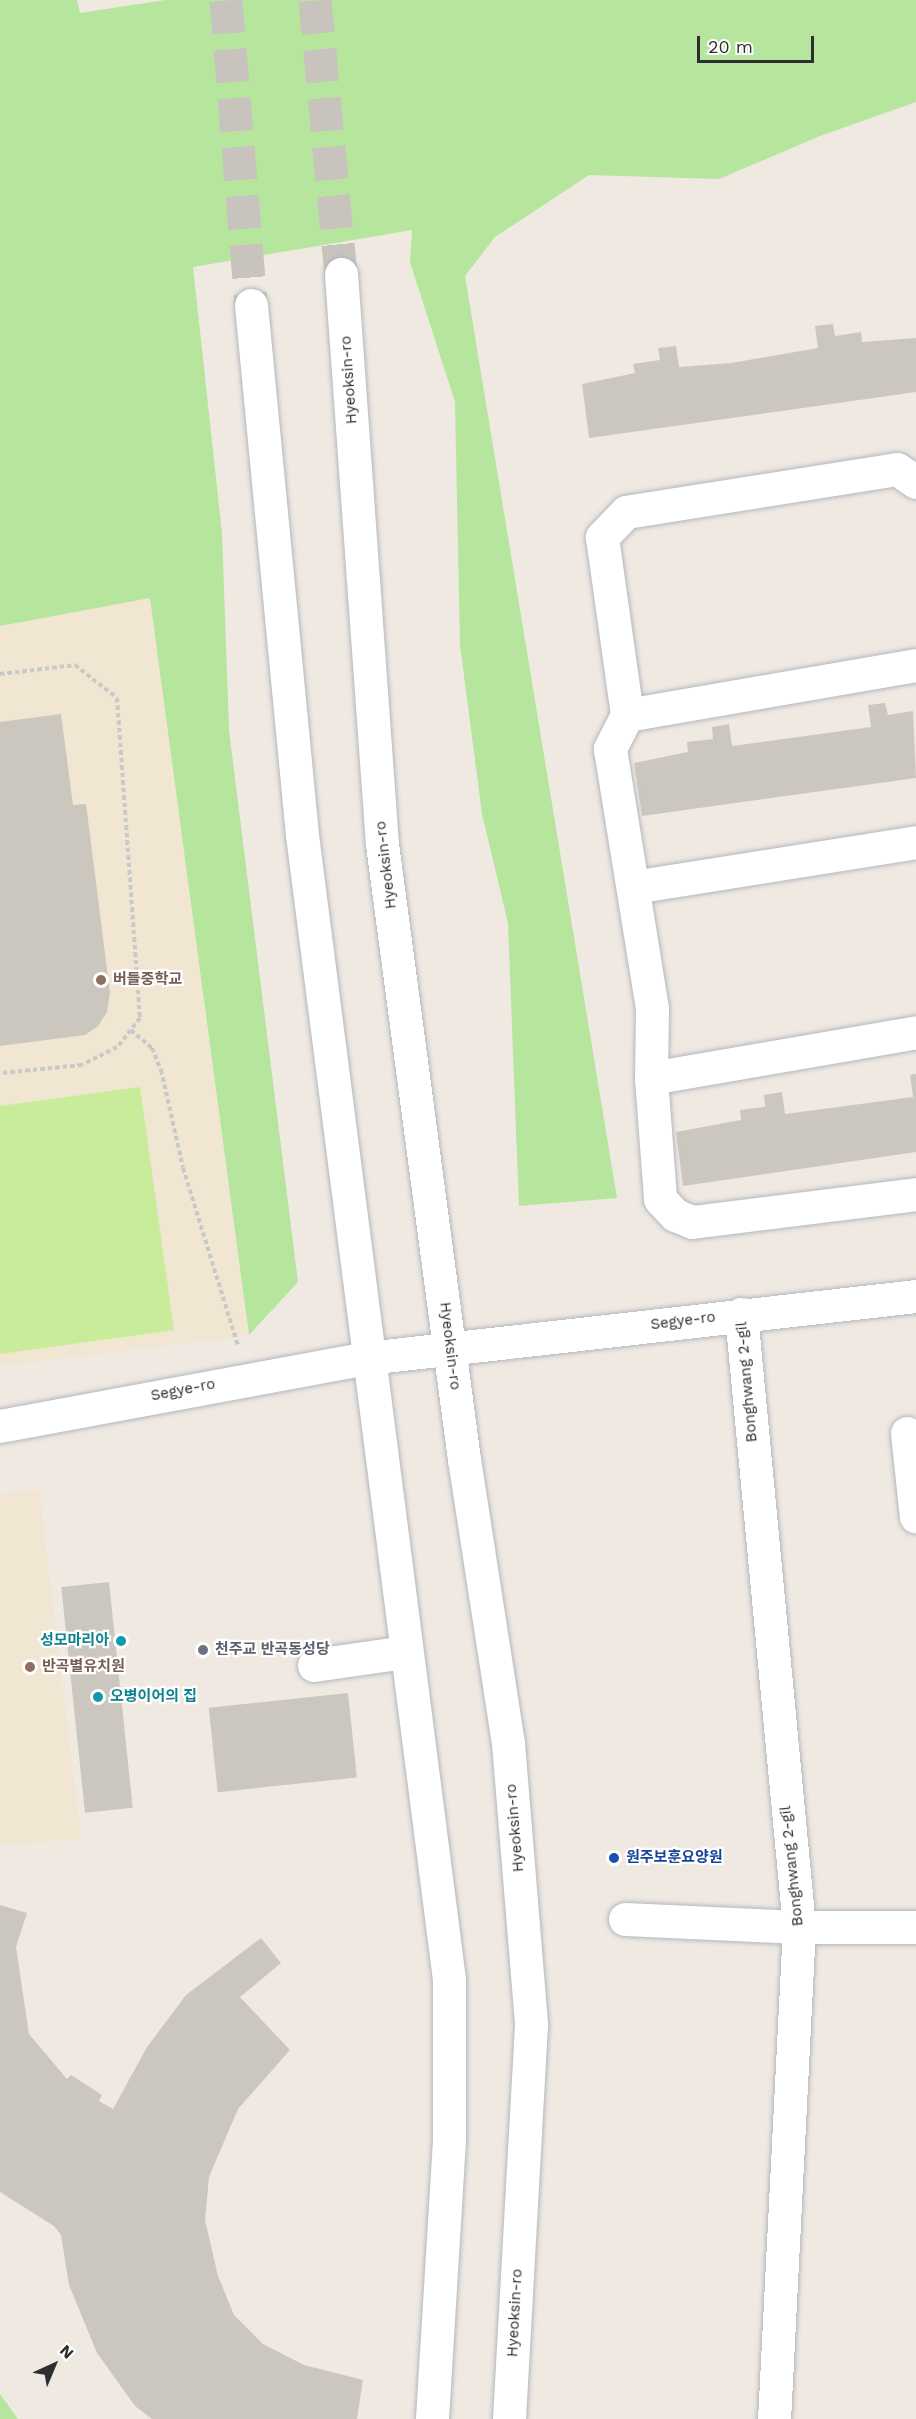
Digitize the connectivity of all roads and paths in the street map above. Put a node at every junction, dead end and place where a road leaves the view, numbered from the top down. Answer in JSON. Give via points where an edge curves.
{"nodes":[{"id":1,"x":341,"y":274,"type":"tunnel mouth"},
{"id":2,"x":250,"y":305,"type":"tunnel mouth"},
{"id":3,"x":916,"y":482,"type":"edge"},
{"id":4,"x":916,"y":664,"type":"edge"},
{"id":5,"x":0,"y":674,"type":"edge"},
{"id":6,"x":627,"y":715,"type":"junction"},
{"id":7,"x":916,"y":842,"type":"edge"},
{"id":8,"x":633,"y":887,"type":"junction"},
{"id":9,"x":131,"y":1030,"type":"junction"},
{"id":10,"x":916,"y":1032,"type":"edge"},
{"id":11,"x":0,"y":1073,"type":"edge"},
{"id":12,"x":651,"y":1078,"type":"junction"},
{"id":13,"x":916,"y":1194,"type":"edge"},
{"id":14,"x":916,"y":1296,"type":"edge"},
{"id":15,"x":741,"y":1314,"type":"junction"},
{"id":16,"x":450,"y":1347,"type":"junction"},
{"id":17,"x":367,"y":1358,"type":"junction"},
{"id":18,"x":248,"y":1377,"type":"junction"},
{"id":19,"x":0,"y":1426,"type":"edge"},
{"id":20,"x":907,"y":1433,"type":"dead end"},
{"id":21,"x":915,"y":1500,"type":"edge"},
{"id":22,"x":405,"y":1652,"type":"junction"},
{"id":23,"x":314,"y":1665,"type":"dead end"},
{"id":24,"x":625,"y":1919,"type":"dead end"},
{"id":25,"x":799,"y":1927,"type":"junction"},
{"id":26,"x":916,"y":1927,"type":"edge"},
{"id":27,"x":432,"y":2419,"type":"edge"},
{"id":28,"x":509,"y":2419,"type":"edge"},
{"id":29,"x":774,"y":2419,"type":"edge"}],
"edges":[{"from":1,"to":16,"type":"street","name":"Hyeoksin-ro","via":[[382,844]]},
{"from":2,"to":17,"type":"street","via":[[302,835]]},
{"from":3,"to":6,"type":"street","via":[[897,469],[626,512],[602,537]]},
{"from":4,"to":6,"type":"street"},
{"from":5,"to":9,"type":"path","via":[[75,665],[117,698],[140,1018]]},
{"from":6,"to":8,"type":"street","via":[[610,749]]},
{"from":7,"to":8,"type":"street"},
{"from":8,"to":12,"type":"street","via":[[652,1008]]},
{"from":9,"to":11,"type":"path","via":[[117,1047],[82,1065]]},
{"from":9,"to":18,"type":"path","via":[[152,1048],[161,1070],[183,1168]]},
{"from":10,"to":12,"type":"street"},
{"from":12,"to":13,"type":"street","via":[[660,1199],[675,1215],[692,1222]]},
{"from":14,"to":15,"type":"street","name":"Segye-ro"},
{"from":15,"to":16,"type":"street","name":"Segye-ro"},
{"from":15,"to":25,"type":"street","name":"Bonghwang 2-gil"},
{"from":16,"to":17,"type":"street","name":"Segye-ro"},
{"from":16,"to":28,"type":"street","name":"Hyeoksin-ro","via":[[508,1743],[531,2025]]},
{"from":17,"to":18,"type":"street","name":"Segye-ro"},
{"from":17,"to":22,"type":"street"},
{"from":18,"to":19,"type":"street","name":"Segye-ro"},
{"from":20,"to":21,"type":"street"},
{"from":22,"to":23,"type":"street"},
{"from":22,"to":27,"type":"street","via":[[449,1979],[449,2140]]},
{"from":24,"to":25,"type":"street"},
{"from":25,"to":26,"type":"street"},
{"from":25,"to":29,"type":"street","name":"Bonghwang 2-gil"}]}
